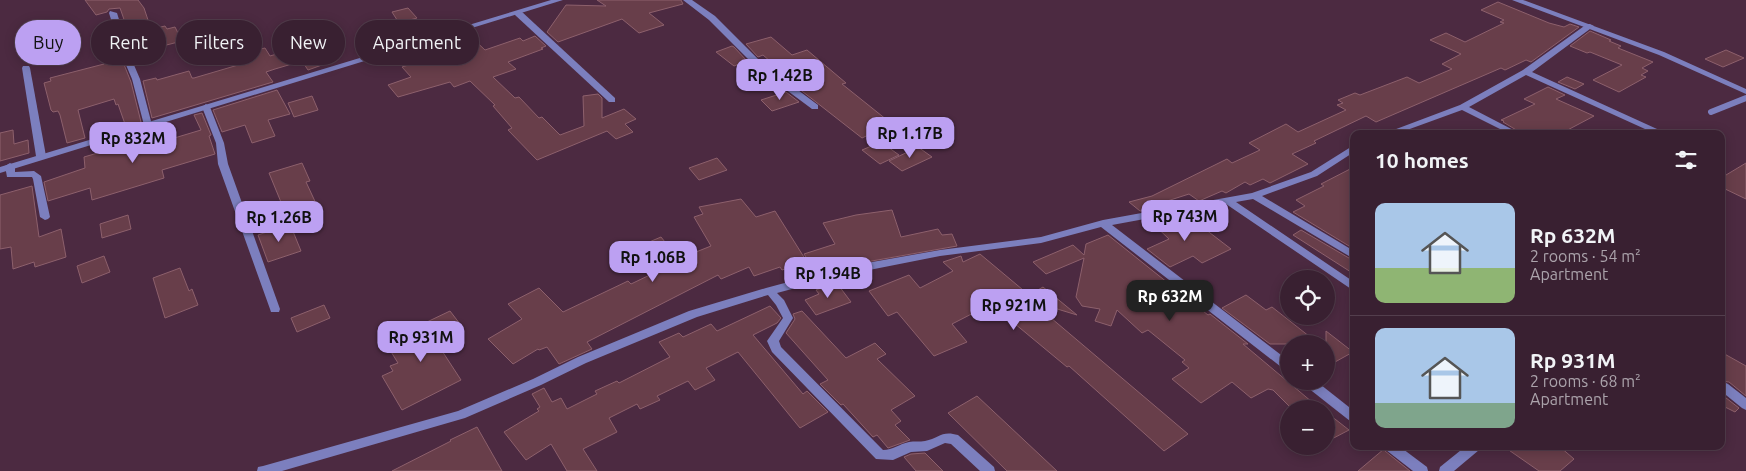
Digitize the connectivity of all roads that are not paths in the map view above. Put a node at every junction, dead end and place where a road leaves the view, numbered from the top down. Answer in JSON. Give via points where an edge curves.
{"nodes":[{"id":1,"x":559,"y":0,"type":"edge"},
{"id":2,"x":687,"y":0,"type":"edge"},
{"id":3,"x":1516,"y":0,"type":"edge"},
{"id":4,"x":113,"y":13,"type":"dead end"},
{"id":5,"x":518,"y":13,"type":"junction"},
{"id":6,"x":1590,"y":26,"type":"junction"},
{"id":7,"x":26,"y":68,"type":"dead end"},
{"id":8,"x":1526,"y":72,"type":"junction"},
{"id":9,"x":1746,"y":92,"type":"edge"},
{"id":10,"x":1746,"y":98,"type":"edge"},
{"id":11,"x":612,"y":100,"type":"dead end"},
{"id":12,"x":815,"y":107,"type":"dead end"},
{"id":13,"x":1463,"y":107,"type":"junction"},
{"id":14,"x":206,"y":108,"type":"junction"},
{"id":15,"x":1711,"y":112,"type":"dead end"},
{"id":16,"x":148,"y":124,"type":"junction"},
{"id":17,"x":1398,"y":130,"type":"edge"},
{"id":18,"x":1509,"y":130,"type":"edge"},
{"id":19,"x":1655,"y":130,"type":"edge"},
{"id":20,"x":1350,"y":151,"type":"edge"},
{"id":21,"x":41,"y":156,"type":"junction"},
{"id":22,"x":10,"y":166,"type":"junction"},
{"id":23,"x":0,"y":170,"type":"edge"},
{"id":24,"x":1254,"y":196,"type":"junction"},
{"id":25,"x":1228,"y":201,"type":"junction"},
{"id":26,"x":45,"y":217,"type":"dead end"},
{"id":27,"x":1103,"y":223,"type":"junction"},
{"id":28,"x":1350,"y":254,"type":"edge"},
{"id":29,"x":1350,"y":284,"type":"edge"},
{"id":30,"x":770,"y":291,"type":"junction"},
{"id":31,"x":275,"y":309,"type":"dead end"},
{"id":32,"x":1280,"y":360,"type":"edge"},
{"id":33,"x":1725,"y":388,"type":"edge"},
{"id":34,"x":1318,"y":390,"type":"edge"},
{"id":35,"x":1746,"y":405,"type":"edge"},
{"id":36,"x":1350,"y":415,"type":"edge"},
{"id":37,"x":1395,"y":450,"type":"edge"},
{"id":38,"x":1470,"y":450,"type":"edge"},
{"id":39,"x":270,"y":470,"type":"edge"},
{"id":40,"x":989,"y":471,"type":"edge"},
{"id":41,"x":1422,"y":471,"type":"edge"},
{"id":42,"x":1445,"y":471,"type":"edge"}],
"edges":[{"from":1,"to":5,"type":"street"},
{"from":2,"to":12,"type":"street","via":[[712,18],[760,66]]},
{"from":3,"to":6,"type":"street"},
{"from":4,"to":16,"type":"street"},
{"from":5,"to":11,"type":"street"},
{"from":5,"to":14,"type":"street"},
{"from":6,"to":8,"type":"street"},
{"from":6,"to":9,"type":"street","via":[[1643,45]]},
{"from":7,"to":21,"type":"street"},
{"from":8,"to":13,"type":"street"},
{"from":8,"to":19,"type":"street"},
{"from":10,"to":15,"type":"lane"},
{"from":13,"to":17,"type":"street"},
{"from":13,"to":18,"type":"street"},
{"from":14,"to":16,"type":"street"},
{"from":14,"to":31,"type":"street"},
{"from":16,"to":21,"type":"street"},
{"from":20,"to":24,"type":"street","via":[[1314,174]]},
{"from":21,"to":22,"type":"street"},
{"from":22,"to":23,"type":"street"},
{"from":22,"to":26,"type":"street","via":[[10,175],[30,173],[38,178]]},
{"from":24,"to":25,"type":"street"},
{"from":24,"to":28,"type":"street"},
{"from":25,"to":27,"type":"street"},
{"from":25,"to":29,"type":"street"},
{"from":27,"to":30,"type":"street","via":[[1041,240],[844,271]]},
{"from":27,"to":32,"type":"street"},
{"from":30,"to":39,"type":"street","via":[[693,314],[461,415]]},
{"from":30,"to":40,"type":"street","via":[[788,318],[773,341],[776,349],[880,455],[894,455],[909,447],[927,446],[944,438],[954,439]]},
{"from":33,"to":35,"type":"street"},
{"from":34,"to":36,"type":"street"},
{"from":37,"to":41,"type":"street"},
{"from":38,"to":42,"type":"street"}]}
